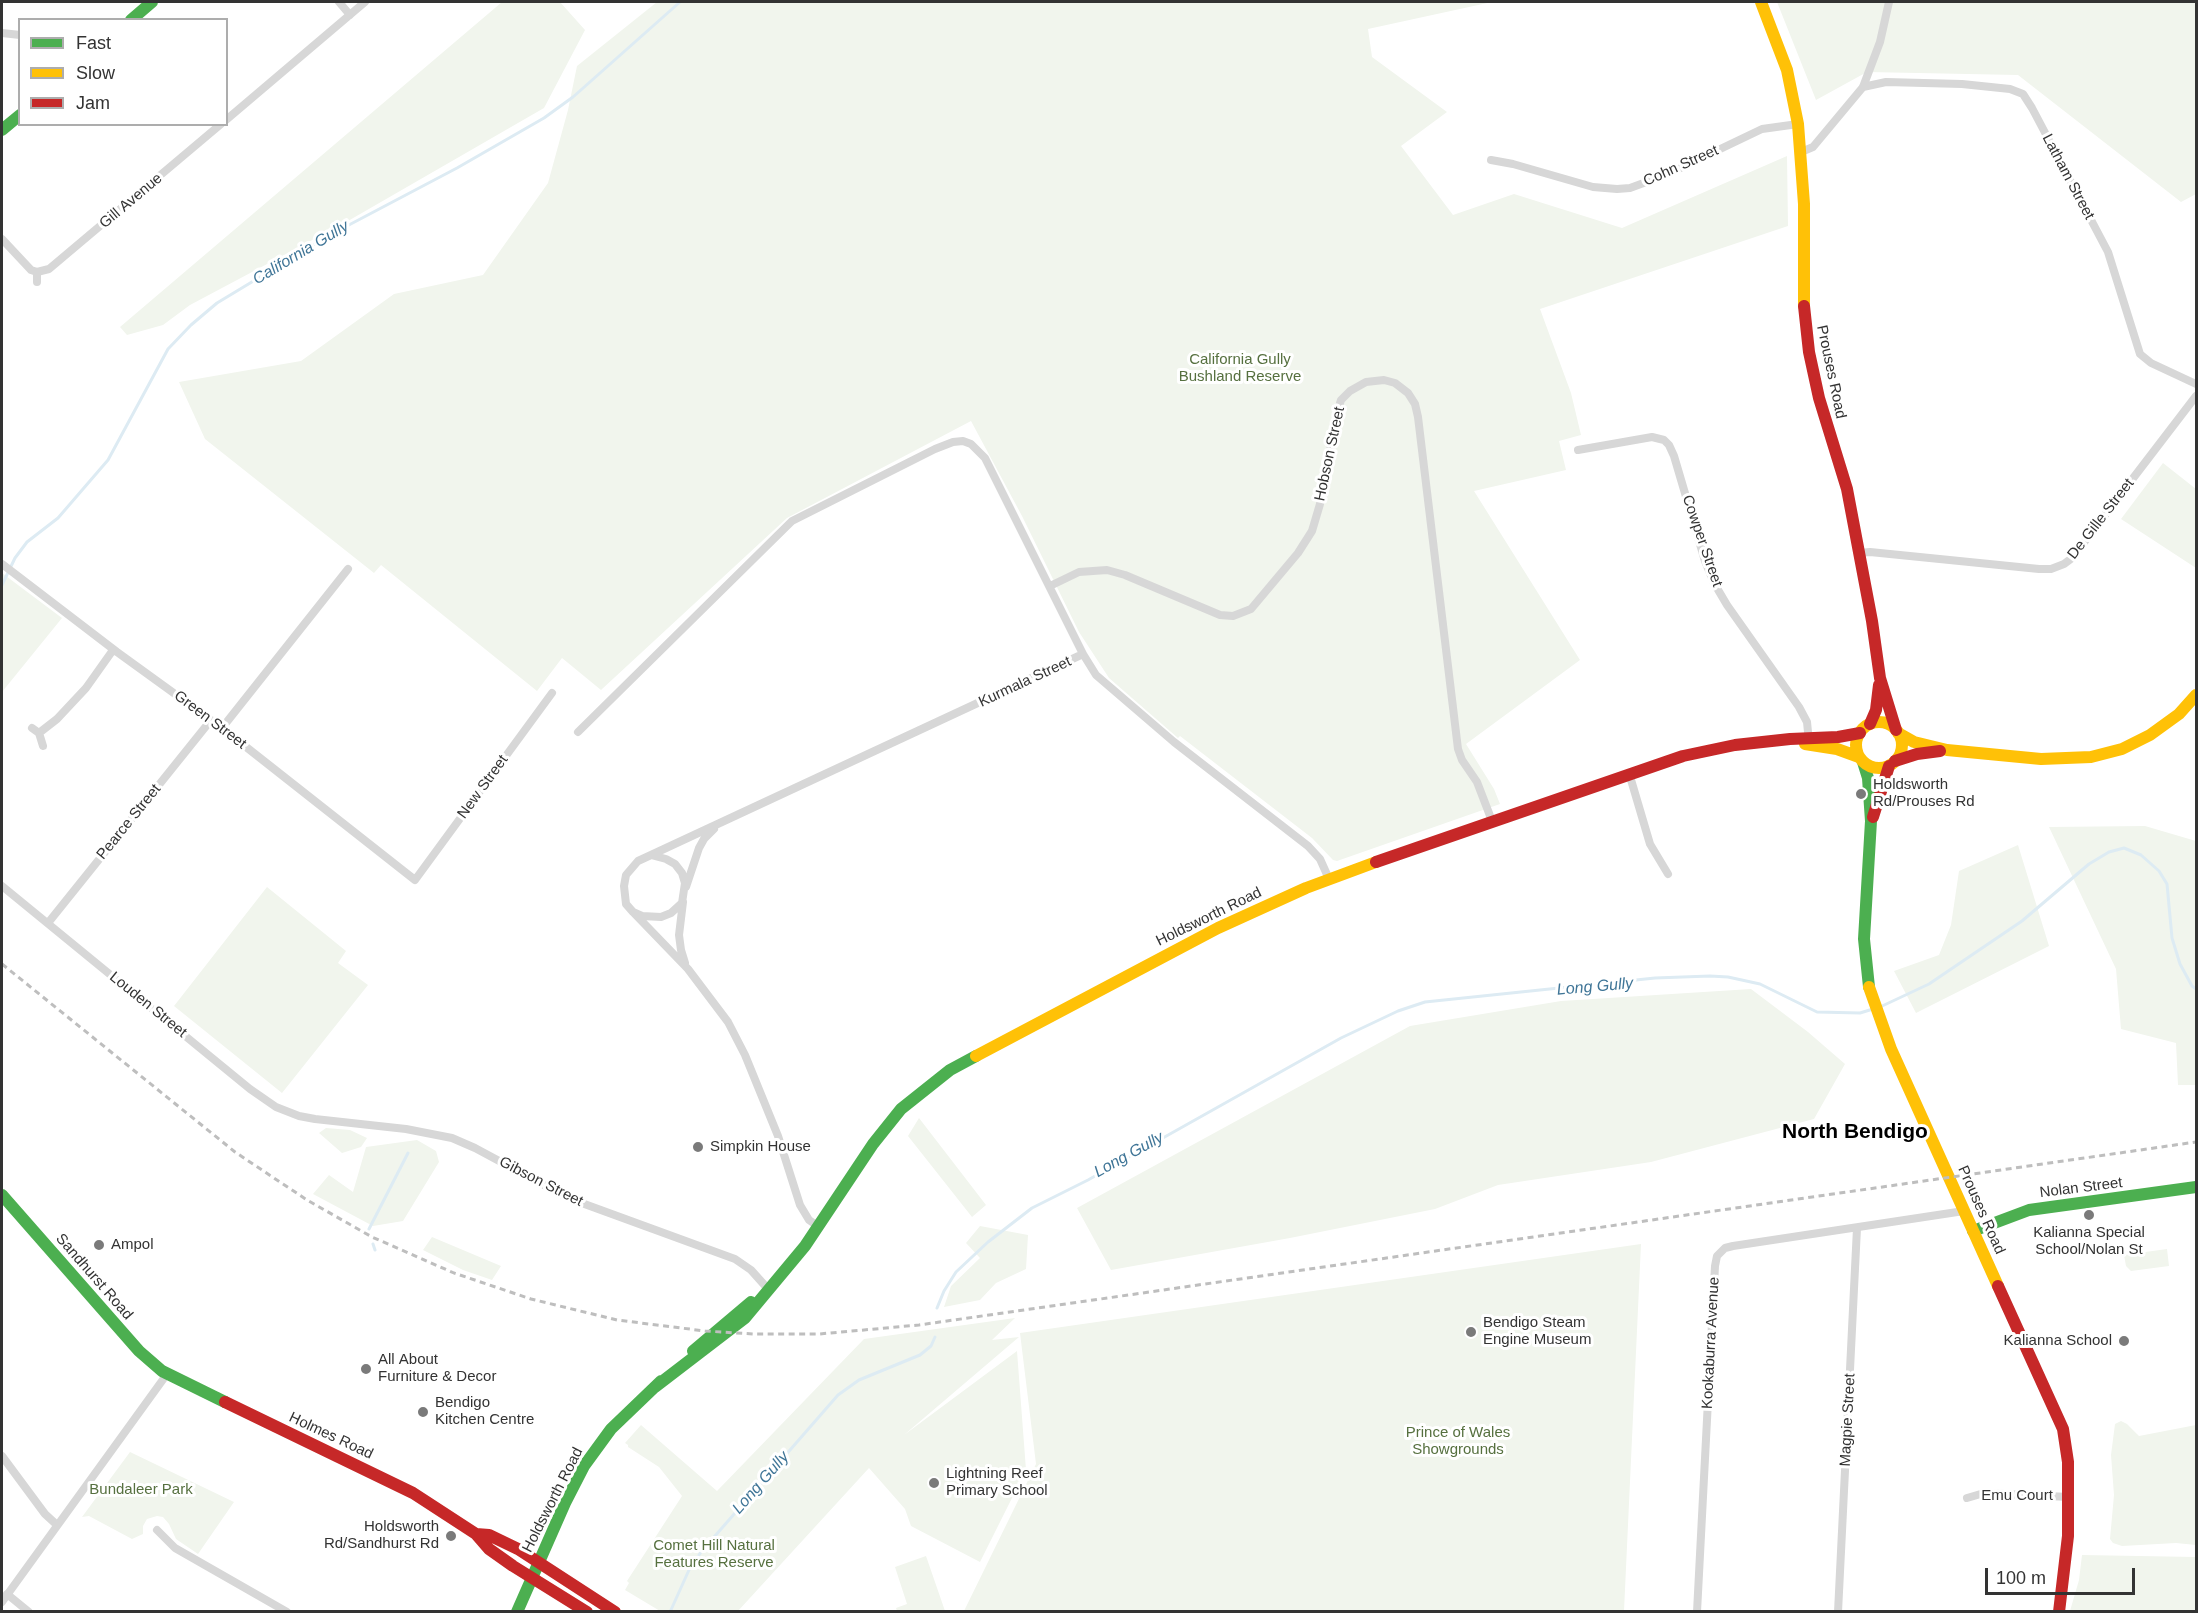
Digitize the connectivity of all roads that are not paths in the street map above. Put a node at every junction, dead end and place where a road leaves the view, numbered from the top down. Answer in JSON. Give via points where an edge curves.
{"nodes":[{"id":1,"x":153,"y":2,"type":"edge"},
{"id":2,"x":339,"y":2,"type":"edge"},
{"id":3,"x":365,"y":2,"type":"edge"},
{"id":4,"x":1761,"y":2,"type":"edge"},
{"id":5,"x":1889,"y":2,"type":"edge"},
{"id":6,"x":350,"y":15,"type":"junction"},
{"id":7,"x":133,"y":18,"type":"edge"},
{"id":8,"x":2,"y":33,"type":"edge"},
{"id":9,"x":18,"y":35,"type":"edge"},
{"id":10,"x":1863,"y":87,"type":"junction"},
{"id":11,"x":18,"y":117,"type":"edge"},
{"id":12,"x":228,"y":118,"type":"edge"},
{"id":13,"x":1798,"y":124,"type":"junction"},
{"id":14,"x":219,"y":126,"type":"edge"},
{"id":15,"x":2,"y":130,"type":"edge"},
{"id":16,"x":1801,"y":152,"type":"junction"},
{"id":17,"x":1491,"y":160,"type":"dead end"},
{"id":18,"x":2,"y":239,"type":"edge"},
{"id":19,"x":38,"y":272,"type":"junction"},
{"id":20,"x":37,"y":282,"type":"dead end"},
{"id":21,"x":2196,"y":384,"type":"edge"},
{"id":22,"x":2196,"y":396,"type":"edge"},
{"id":23,"x":1578,"y":450,"type":"dead end"},
{"id":24,"x":1859,"y":553,"type":"junction"},
{"id":25,"x":2,"y":564,"type":"edge"},
{"id":26,"x":348,"y":569,"type":"dead end"},
{"id":27,"x":1050,"y":586,"type":"junction"},
{"id":28,"x":113,"y":650,"type":"junction"},
{"id":29,"x":1083,"y":654,"type":"junction"},
{"id":30,"x":1880,"y":678,"type":"junction"},
{"id":31,"x":552,"y":693,"type":"dead end"},
{"id":32,"x":2196,"y":695,"type":"edge"},
{"id":33,"x":211,"y":720,"type":"junction"},
{"id":34,"x":1870,"y":724,"type":"junction"},
{"id":35,"x":222,"y":728,"type":"junction"},
{"id":36,"x":1897,"y":731,"type":"junction"},
{"id":37,"x":578,"y":732,"type":"dead end"},
{"id":38,"x":1860,"y":733,"type":"junction"},
{"id":39,"x":1809,"y":741,"type":"junction"},
{"id":40,"x":43,"y":746,"type":"dead end"},
{"id":41,"x":1947,"y":750,"type":"junction"},
{"id":42,"x":1861,"y":759,"type":"junction"},
{"id":43,"x":1892,"y":764,"type":"junction"},
{"id":44,"x":1629,"y":773,"type":"junction"},
{"id":45,"x":726,"y":819,"type":"junction"},
{"id":46,"x":1492,"y":821,"type":"junction"},
{"id":47,"x":1871,"y":821,"type":"junction"},
{"id":48,"x":651,"y":855,"type":"junction"},
{"id":49,"x":1668,"y":874,"type":"dead end"},
{"id":50,"x":1329,"y":879,"type":"junction"},
{"id":51,"x":415,"y":880,"type":"joint"},
{"id":52,"x":2,"y":886,"type":"edge"},
{"id":53,"x":686,"y":888,"type":"junction"},
{"id":54,"x":684,"y":898,"type":"junction"},
{"id":55,"x":633,"y":912,"type":"junction"},
{"id":56,"x":48,"y":923,"type":"junction"},
{"id":57,"x":688,"y":969,"type":"junction"},
{"id":58,"x":299,"y":1116,"type":"joint"},
{"id":59,"x":2196,"y":1187,"type":"edge"},
{"id":60,"x":2,"y":1195,"type":"edge"},
{"id":61,"x":1964,"y":1211,"type":"junction"},
{"id":62,"x":819,"y":1227,"type":"junction"},
{"id":63,"x":1857,"y":1228,"type":"junction"},
{"id":64,"x":1973,"y":1231,"type":"junction"},
{"id":65,"x":768,"y":1289,"type":"junction"},
{"id":66,"x":167,"y":1374,"type":"junction"},
{"id":67,"x":2,"y":1456,"type":"edge"},
{"id":68,"x":2068,"y":1497,"type":"junction"},
{"id":69,"x":1967,"y":1498,"type":"dead end"},
{"id":70,"x":57,"y":1525,"type":"junction"},
{"id":71,"x":157,"y":1530,"type":"dead end"},
{"id":72,"x":476,"y":1534,"type":"junction"},
{"id":73,"x":538,"y":1562,"type":"junction"},
{"id":74,"x":532,"y":1578,"type":"junction"},
{"id":75,"x":4,"y":1598,"type":"edge"},
{"id":76,"x":28,"y":1611,"type":"edge"},
{"id":77,"x":287,"y":1611,"type":"edge"},
{"id":78,"x":517,"y":1611,"type":"edge"},
{"id":79,"x":586,"y":1611,"type":"edge"},
{"id":80,"x":615,"y":1611,"type":"edge"},
{"id":81,"x":1697,"y":1611,"type":"edge"},
{"id":82,"x":1838,"y":1611,"type":"edge"},
{"id":83,"x":2059,"y":1611,"type":"edge"}],
"edges":[{"from":1,"to":7,"type":"main road"},
{"from":2,"to":6,"type":"street"},
{"from":3,"to":6,"type":"street"},
{"from":4,"to":13,"type":"main road","name":"Prouses Road","via":[[1786,70]]},
{"from":5,"to":10,"type":"street","via":[[1880,42]]},
{"from":6,"to":12,"type":"street"},
{"from":8,"to":9,"type":"street"},
{"from":10,"to":16,"type":"street","via":[[1813,147]]},
{"from":10,"to":21,"type":"street","name":"Latham Street","via":[[1886,82],[1962,84],[2010,88],[2023,94],[2108,252],[2140,354]]},
{"from":11,"to":15,"type":"main road"},
{"from":13,"to":16,"type":"main road","name":"Prouses Road"},
{"from":13,"to":17,"type":"street","name":"Cohn Street","via":[[1769,126],[1630,188],[1593,187]]},
{"from":14,"to":19,"type":"street","name":"Gill Avenue","via":[[55,266]]},
{"from":16,"to":24,"type":"main road","name":"Prouses Road","via":[[1807,343]]},
{"from":18,"to":19,"type":"street","via":[[24,266]]},
{"from":19,"to":20,"type":"street"},
{"from":22,"to":24,"type":"street","name":"De Gille Street","via":[[2073,558],[2064,564],[2039,569]]},
{"from":23,"to":39,"type":"street","name":"Cowper Street","via":[[1652,437],[1669,445],[1714,583],[1799,707],[1807,722]]},
{"from":24,"to":30,"type":"main road","name":"Prouses Road"},
{"from":25,"to":28,"type":"street","name":"Green Street"},
{"from":26,"to":35,"type":"street"},
{"from":27,"to":29,"type":"street"},
{"from":27,"to":37,"type":"street","via":[[985,458],[963,441],[945,444],[792,521]]},
{"from":27,"to":46,"type":"street","name":"Hobson Street","via":[[1079,572],[1107,570],[1220,615],[1233,616],[1251,609],[1312,531],[1341,400],[1366,382],[1395,383],[1408,393],[1418,417],[1458,748]]},
{"from":28,"to":33,"type":"street","name":"Green Street"},
{"from":28,"to":40,"type":"street","via":[[57,719],[35,730]]},
{"from":29,"to":45,"type":"street","name":"Kurmala Street"},
{"from":29,"to":50,"type":"street","name":"Kurmala Street","via":[[1113,692],[1308,846]]},
{"from":30,"to":34,"type":"main road","name":"Prouses Road"},
{"from":30,"to":36,"type":"main road","name":"Prouses Road"},
{"from":31,"to":51,"type":"street","name":"New Street"},
{"from":32,"to":41,"type":"main road","via":[[2161,728],[2106,754],[2058,760]]},
{"from":33,"to":35,"type":"street","name":"Green Street"},
{"from":33,"to":56,"type":"street","name":"Pearce Street"},
{"from":34,"to":36,"type":"main road","via":[[1884,723]]},
{"from":34,"to":38,"type":"main road"},
{"from":35,"to":51,"type":"street","name":"Green Street"},
{"from":36,"to":41,"type":"main road","via":[[1907,740]]},
{"from":36,"to":43,"type":"main road","via":[[1901,747]]},
{"from":38,"to":39,"type":"main road","name":"Holdsworth Road"},
{"from":38,"to":42,"type":"main road","via":[[1856,745]]},
{"from":39,"to":42,"type":"main road","name":"Holdsworth Road"},
{"from":39,"to":44,"type":"main road","name":"Holdsworth Road","via":[[1704,751]]},
{"from":41,"to":43,"type":"main road","via":[[1917,754]]},
{"from":42,"to":43,"type":"main road","via":[[1875,768]]},
{"from":42,"to":47,"type":"main road","name":"Prouses Road","via":[[1868,778]]},
{"from":43,"to":47,"type":"main road","name":"Prouses Road"},
{"from":44,"to":46,"type":"main road","name":"Holdsworth Road"},
{"from":44,"to":49,"type":"street","via":[[1650,844]]},
{"from":45,"to":48,"type":"street","name":"Kurmala Street"},
{"from":45,"to":53,"type":"street","name":"Kurmala Street","via":[[704,839]]},
{"from":46,"to":50,"type":"main road","name":"Holdsworth Road"},
{"from":47,"to":61,"type":"main road","name":"Prouses Road","via":[[1863,939],[1874,1008]]},
{"from":48,"to":53,"type":"street","via":[[675,864]]},
{"from":48,"to":55,"type":"street","via":[[638,861],[626,875],[626,904]]},
{"from":50,"to":62,"type":"main road","name":"Holdsworth Road","via":[[1179,947],[937,1079],[891,1119]]},
{"from":52,"to":56,"type":"street","name":"Louden Street"},
{"from":53,"to":54,"type":"street"},
{"from":54,"to":55,"type":"street","via":[[667,916],[654,918]]},
{"from":54,"to":57,"type":"street","via":[[679,926]]},
{"from":55,"to":57,"type":"street"},
{"from":56,"to":58,"type":"street","name":"Louden Street","via":[[258,1095]]},
{"from":57,"to":62,"type":"street","via":[[721,1010],[736,1037],[778,1136],[800,1205]]},
{"from":58,"to":65,"type":"street","name":"Gibson Street","via":[[452,1138],[568,1198],[735,1259]]},
{"from":59,"to":64,"type":"main road","name":"Nolan Street","via":[[2035,1209]]},
{"from":60,"to":66,"type":"main road","name":"Sandhurst Road","via":[[139,1351]]},
{"from":61,"to":63,"type":"street","name":"Kookaburra Avenue"},
{"from":61,"to":64,"type":"main road","name":"Prouses Road"},
{"from":62,"to":65,"type":"main road","name":"Holdsworth Road"},
{"from":63,"to":81,"type":"street","name":"Kookaburra Avenue","via":[[1733,1246],[1722,1250],[1716,1259]]},
{"from":63,"to":82,"type":"street","name":"Magpie Street"},
{"from":64,"to":68,"type":"main road","name":"Prouses Road","via":[[2062,1427]]},
{"from":65,"to":73,"type":"main road","name":"Holdsworth Road","via":[[698,1346],[621,1418],[594,1451]]},
{"from":66,"to":70,"type":"street"},
{"from":66,"to":72,"type":"main road","name":"Holmes Road","via":[[395,1483]]},
{"from":67,"to":70,"type":"street"},
{"from":68,"to":69,"type":"street","name":"Emu Court","via":[[1984,1493]]},
{"from":68,"to":83,"type":"main road","name":"Prouses Road","via":[[2067,1553]]},
{"from":70,"to":75,"type":"street"},
{"from":71,"to":77,"type":"street","via":[[175,1548]]},
{"from":72,"to":73,"type":"main road","name":"Holmes Road","via":[[500,1539]]},
{"from":72,"to":74,"type":"main road","name":"Holmes Road","via":[[489,1549]]},
{"from":73,"to":74,"type":"main road","name":"Holdsworth Road"},
{"from":73,"to":80,"type":"main road","name":"Holmes Road"},
{"from":74,"to":78,"type":"main road","name":"Holdsworth Road"},
{"from":74,"to":79,"type":"main road","name":"Holmes Road"},
{"from":75,"to":76,"type":"street"}]}
